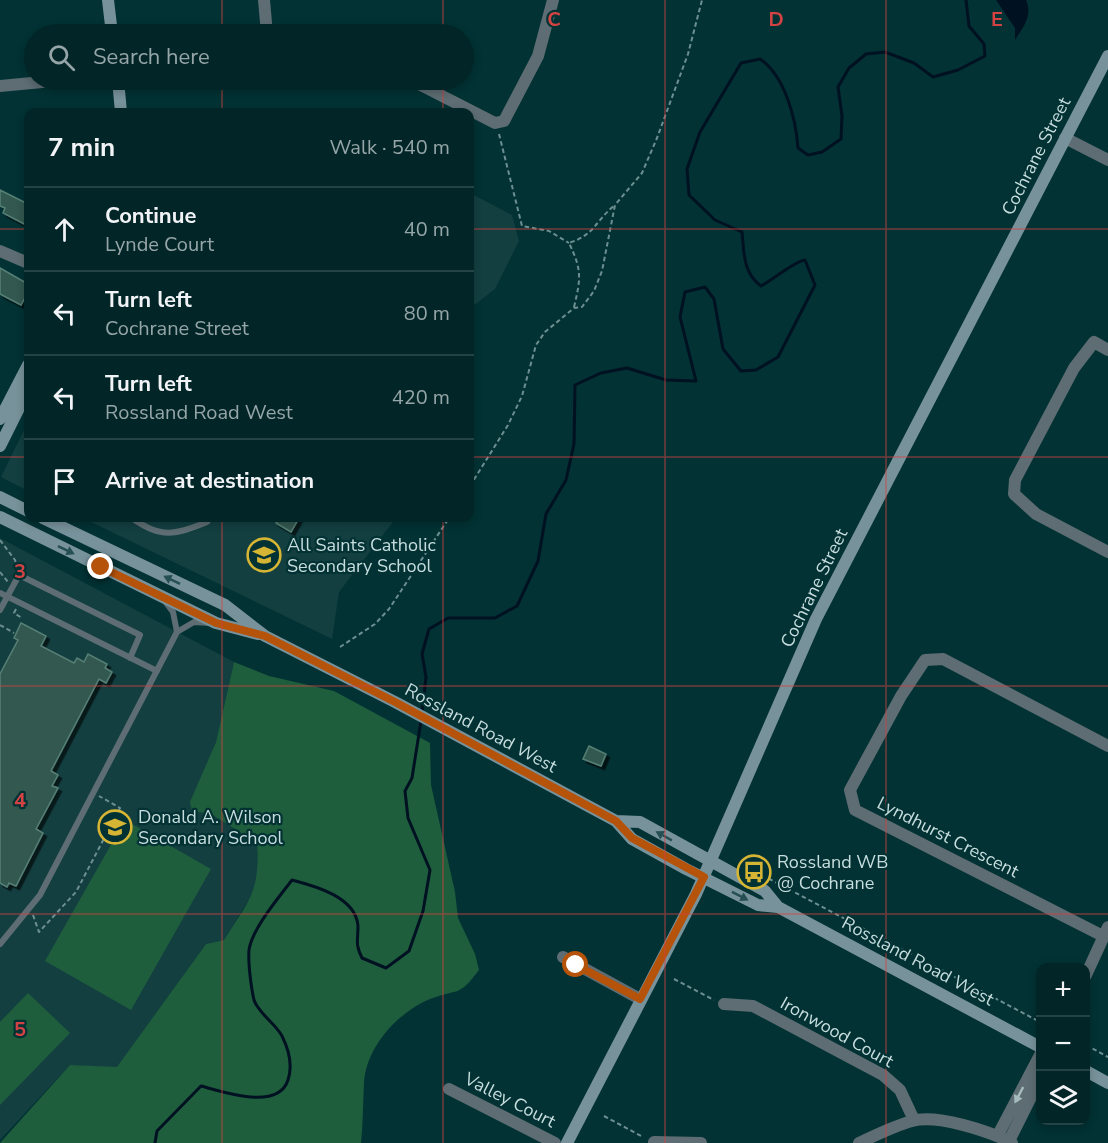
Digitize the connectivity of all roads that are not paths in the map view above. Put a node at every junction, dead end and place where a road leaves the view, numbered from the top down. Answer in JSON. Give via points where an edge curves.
{"nodes":[{"id":1,"x":108,"y":0,"type":"edge"},
{"id":2,"x":264,"y":0,"type":"edge"},
{"id":3,"x":553,"y":0,"type":"edge"},
{"id":4,"x":111,"y":24,"type":"edge"},
{"id":5,"x":266,"y":24,"type":"edge"},
{"id":6,"x":1108,"y":56,"type":"edge"},
{"id":7,"x":24,"y":84,"type":"edge"},
{"id":8,"x":0,"y":86,"type":"edge"},
{"id":9,"x":119,"y":90,"type":"edge"},
{"id":10,"x":431,"y":90,"type":"edge"},
{"id":11,"x":120,"y":108,"type":"edge"},
{"id":12,"x":466,"y":108,"type":"edge"},
{"id":13,"x":474,"y":112,"type":"edge"},
{"id":14,"x":1065,"y":138,"type":"junction"},
{"id":15,"x":1108,"y":160,"type":"edge"},
{"id":16,"x":0,"y":251,"type":"edge"},
{"id":17,"x":24,"y":261,"type":"edge"},
{"id":18,"x":1108,"y":350,"type":"edge"},
{"id":19,"x":24,"y":373,"type":"edge"},
{"id":20,"x":24,"y":398,"type":"edge"},
{"id":21,"x":0,"y":419,"type":"edge"},
{"id":22,"x":0,"y":446,"type":"edge"},
{"id":23,"x":0,"y":497,"type":"edge"},
{"id":24,"x":24,"y":509,"type":"edge"},
{"id":25,"x":0,"y":516,"type":"edge"},
{"id":26,"x":51,"y":522,"type":"edge"},
{"id":27,"x":138,"y":522,"type":"edge"},
{"id":28,"x":207,"y":522,"type":"edge"},
{"id":29,"x":1108,"y":552,"type":"edge"},
{"id":30,"x":3,"y":595,"type":"edge"},
{"id":31,"x":160,"y":595,"type":"junction"},
{"id":32,"x":0,"y":609,"type":"edge"},
{"id":33,"x":216,"y":623,"type":"junction"},
{"id":34,"x":177,"y":632,"type":"junction"},
{"id":35,"x":265,"y":636,"type":"junction"},
{"id":36,"x":130,"y":658,"type":"junction"},
{"id":37,"x":157,"y":671,"type":"junction"},
{"id":38,"x":1108,"y":746,"type":"edge"},
{"id":39,"x":616,"y":821,"type":"junction"},
{"id":40,"x":711,"y":861,"type":"junction"},
{"id":41,"x":704,"y":877,"type":"junction"},
{"id":42,"x":778,"y":907,"type":"junction"},
{"id":43,"x":1106,"y":932,"type":"edge"},
{"id":44,"x":0,"y":944,"type":"edge"},
{"id":45,"x":563,"y":957,"type":"dead end"},
{"id":46,"x":1090,"y":966,"type":"edge"},
{"id":47,"x":640,"y":999,"type":"junction"},
{"id":48,"x":724,"y":1004,"type":"road end"},
{"id":49,"x":1036,"y":1044,"type":"edge"},
{"id":50,"x":1036,"y":1067,"type":"edge"},
{"id":51,"x":1090,"y":1073,"type":"edge"},
{"id":52,"x":1108,"y":1083,"type":"edge"},
{"id":53,"x":1036,"y":1088,"type":"edge"},
{"id":54,"x":449,"y":1089,"type":"dead end"},
{"id":55,"x":914,"y":1120,"type":"junction"},
{"id":56,"x":1006,"y":1140,"type":"edge"},
{"id":57,"x":654,"y":1142,"type":"edge"},
{"id":58,"x":555,"y":1143,"type":"edge"},
{"id":59,"x":567,"y":1143,"type":"edge"},
{"id":60,"x":701,"y":1143,"type":"edge"},
{"id":61,"x":859,"y":1143,"type":"edge"}],
"edges":[{"from":1,"to":4,"type":"main road"},
{"from":2,"to":5,"type":"street"},
{"from":3,"to":13,"type":"street","via":[[538,56],[504,121],[495,123]]},
{"from":6,"to":14,"type":"main road","name":"Cochrane Street"},
{"from":7,"to":8,"type":"street"},
{"from":9,"to":11,"type":"main road"},
{"from":10,"to":12,"type":"street"},
{"from":14,"to":15,"type":"street"},
{"from":14,"to":40,"type":"main road","name":"Cochrane Street","via":[[816,619]]},
{"from":16,"to":17,"type":"street"},
{"from":18,"to":29,"type":"street","via":[[1094,342],[1074,368],[1015,480],[1014,494],[1036,514]]},
{"from":19,"to":21,"type":"main road"},
{"from":20,"to":22,"type":"main road"},
{"from":23,"to":24,"type":"main road"},
{"from":25,"to":31,"type":"main road","name":"Rossland Road West","one_way":true},
{"from":35,"to":26,"type":"main road","name":"Rossland Road West","one_way":true,"via":[[225,605]]},
{"from":27,"to":28,"type":"lane","via":[[150,530],[178,534]]},
{"from":30,"to":32,"type":"lane"},
{"from":30,"to":36,"type":"lane"},
{"from":30,"to":36,"type":"lane","via":[[19,575],[140,635]]},
{"from":31,"to":33,"type":"main road","name":"Rossland Road West"},
{"from":31,"to":34,"type":"lane","via":[[173,612]]},
{"from":33,"to":34,"type":"lane","via":[[194,622]]},
{"from":33,"to":35,"type":"main road","name":"Rossland Road West"},
{"from":34,"to":37,"type":"lane"},
{"from":35,"to":39,"type":"main road","name":"Rossland Road West"},
{"from":36,"to":37,"type":"lane"},
{"from":37,"to":44,"type":"lane","via":[[31,908]]},
{"from":38,"to":43,"type":"street","name":"Lyndhurst Crescent","via":[[943,659],[925,660],[850,790],[855,810]]},
{"from":40,"to":39,"type":"main road","name":"Rossland Road West","one_way":true,"via":[[640,822]]},
{"from":39,"to":41,"type":"main road","name":"Rossland Road West","via":[[632,838]]},
{"from":40,"to":41,"type":"main road","name":"Cochrane Street"},
{"from":40,"to":42,"type":"main road","name":"Rossland Road West","via":[[765,891]]},
{"from":41,"to":42,"type":"main road","name":"Rossland Road West","one_way":true,"via":[[758,905]]},
{"from":41,"to":47,"type":"main road","name":"Cochrane Street"},
{"from":42,"to":49,"type":"main road","name":"Rossland Road West"},
{"from":43,"to":46,"type":"street"},
{"from":45,"to":47,"type":"street"},
{"from":47,"to":59,"type":"main road","name":"Cochrane Street"},
{"from":48,"to":55,"type":"street","name":"Ironwood Court","via":[[753,1006],[883,1075],[900,1090]]},
{"from":50,"to":56,"type":"street","one_way":true},
{"from":51,"to":52,"type":"main road"},
{"from":53,"to":56,"type":"street"},
{"from":54,"to":58,"type":"street","name":"Valley Court"},
{"from":55,"to":56,"type":"street","via":[[945,1122]]},
{"from":55,"to":61,"type":"street"},
{"from":57,"to":60,"type":"street"}]}
